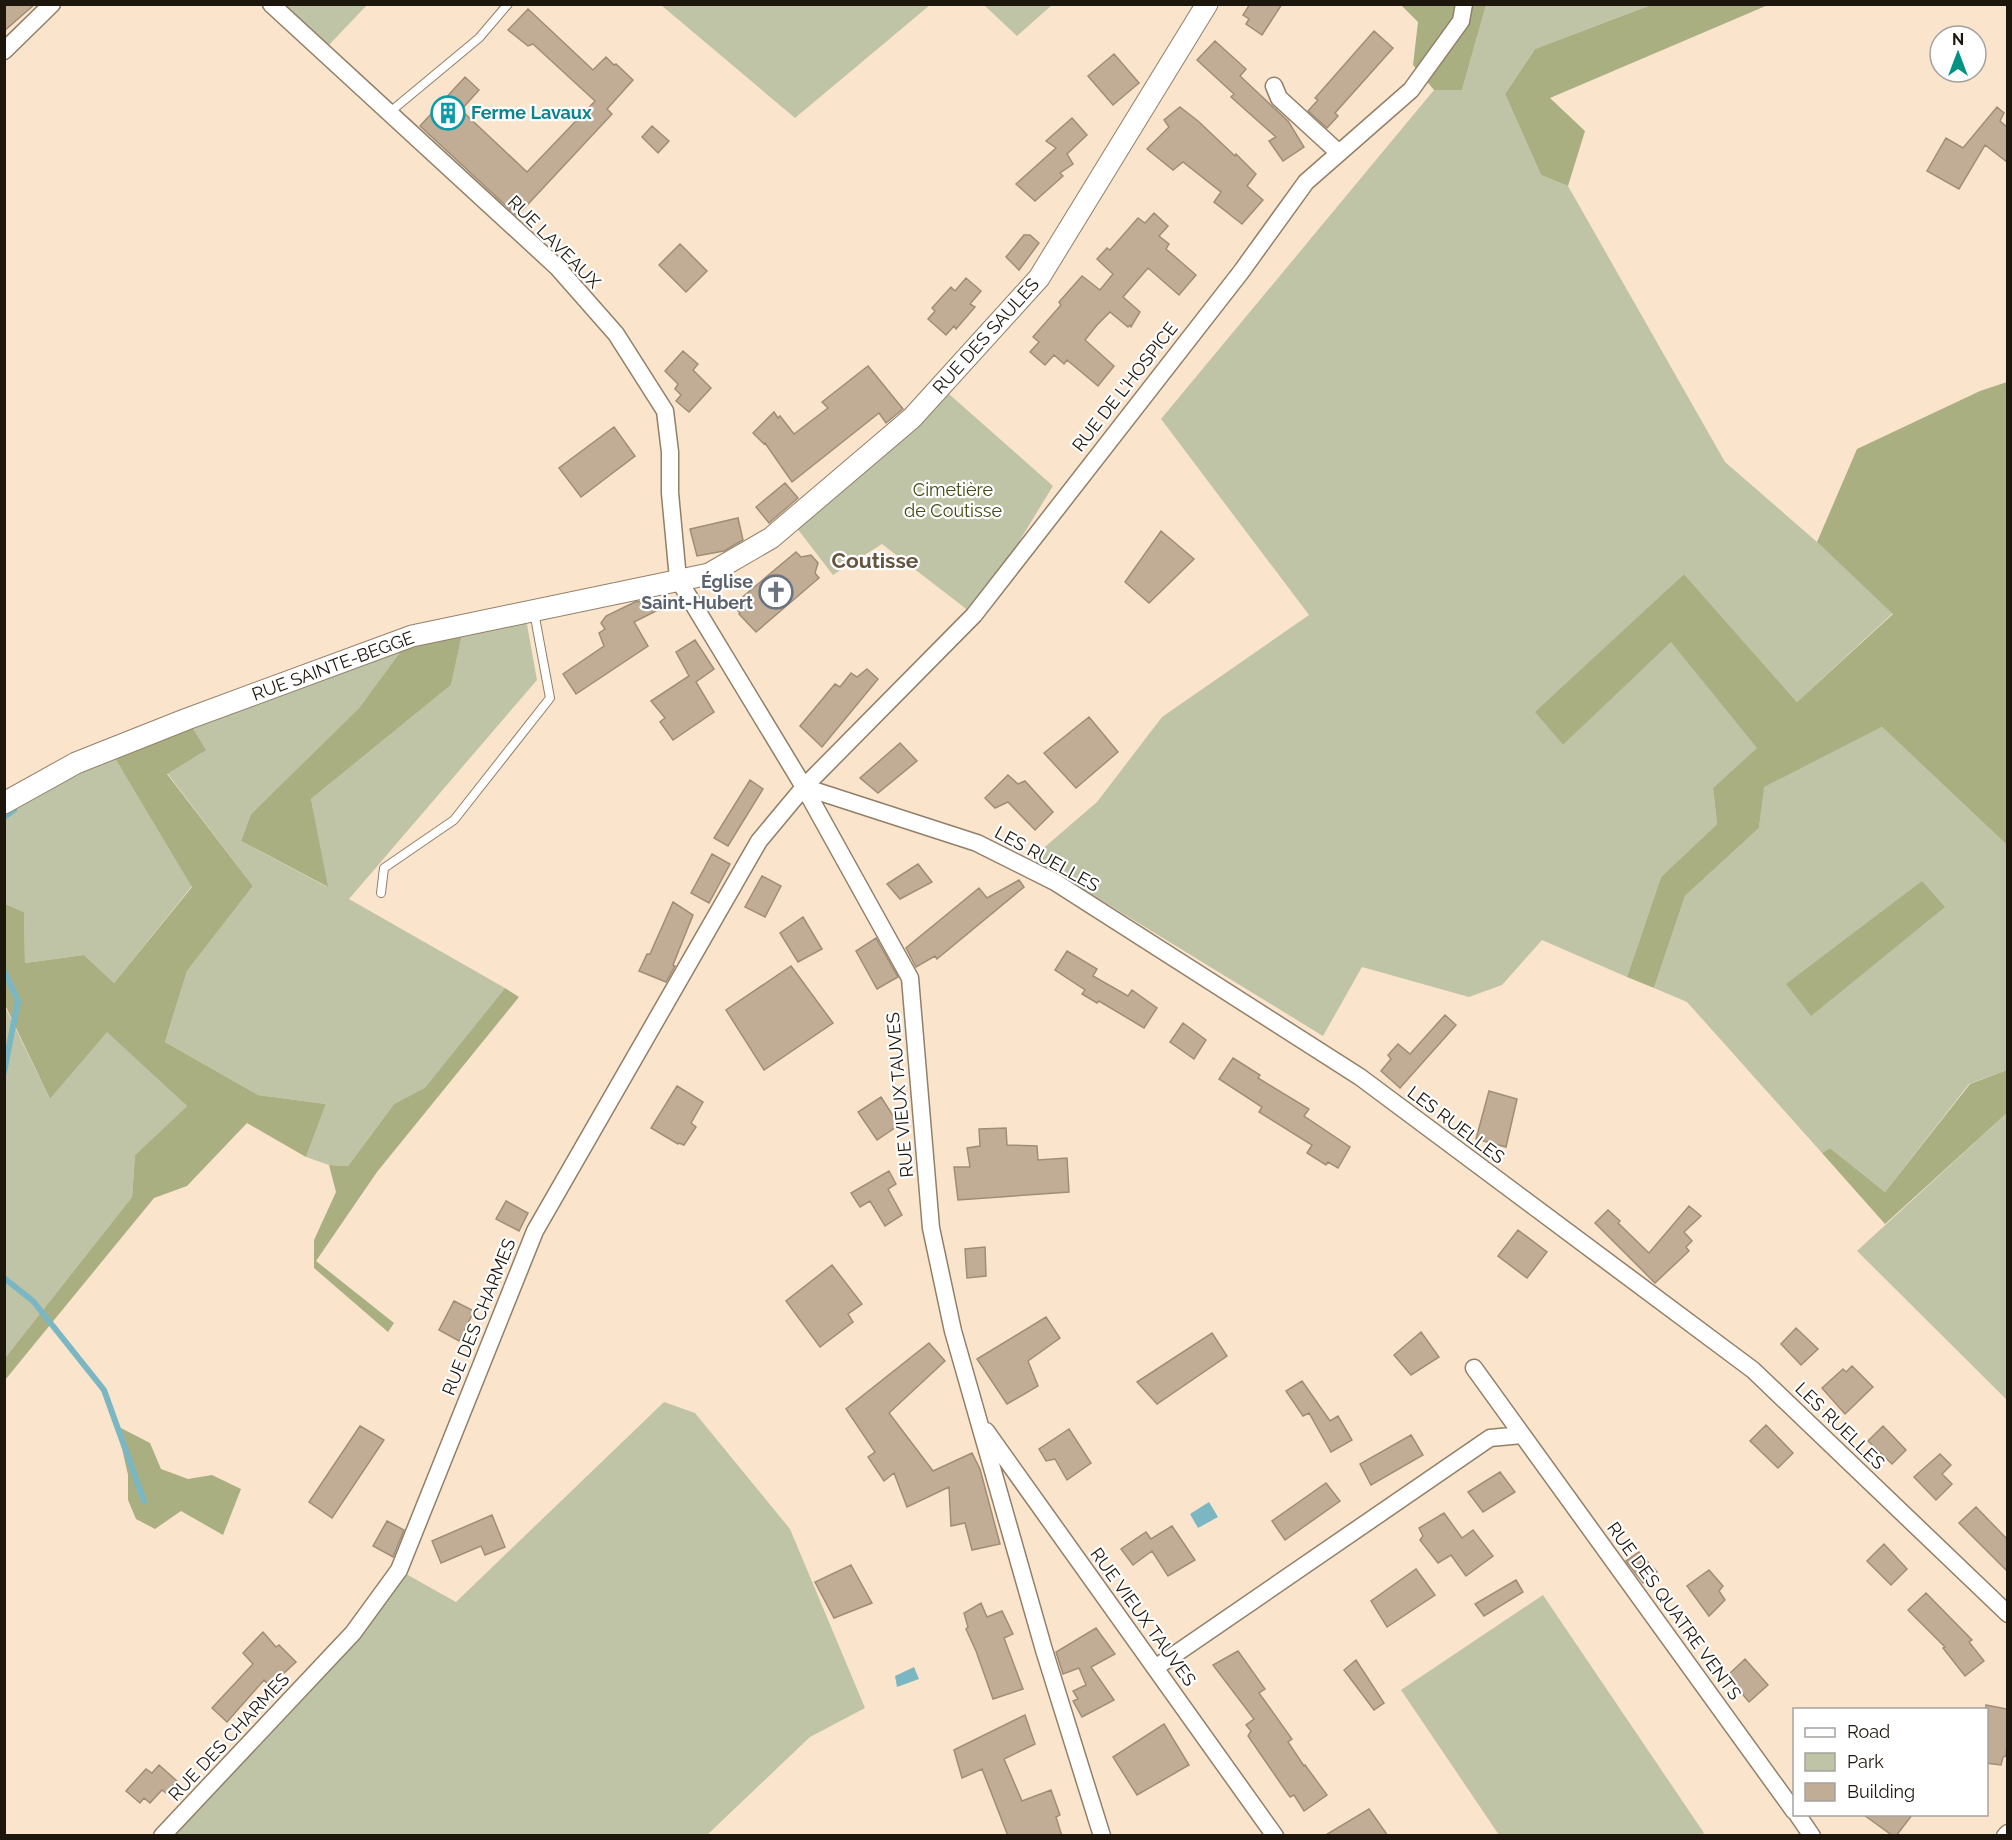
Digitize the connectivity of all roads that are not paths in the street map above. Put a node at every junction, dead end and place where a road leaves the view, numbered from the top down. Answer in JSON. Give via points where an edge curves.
{"nodes":[{"id":1,"x":52,"y":4,"type":"edge"},
{"id":2,"x":271,"y":4,"type":"edge"},
{"id":3,"x":508,"y":4,"type":"edge"},
{"id":4,"x":1207,"y":4,"type":"edge"},
{"id":5,"x":1464,"y":4,"type":"edge"},
{"id":6,"x":4,"y":51,"type":"edge"},
{"id":7,"x":1274,"y":86,"type":"dead end"},
{"id":8,"x":390,"y":112,"type":"junction"},
{"id":9,"x":1339,"y":153,"type":"junction"},
{"id":10,"x":678,"y":579,"type":"junction"},
{"id":11,"x":534,"y":612,"type":"junction"},
{"id":12,"x":804,"y":787,"type":"junction"},
{"id":13,"x":4,"y":803,"type":"edge"},
{"id":14,"x":381,"y":893,"type":"dead end"},
{"id":15,"x":1474,"y":1368,"type":"dead end"},
{"id":16,"x":979,"y":1422,"type":"junction"},
{"id":17,"x":1522,"y":1435,"type":"junction"},
{"id":18,"x":2007,"y":1614,"type":"edge"},
{"id":19,"x":1155,"y":1668,"type":"junction"},
{"id":20,"x":1793,"y":1809,"type":"edge"},
{"id":21,"x":1798,"y":1816,"type":"edge"},
{"id":22,"x":162,"y":1836,"type":"edge"},
{"id":23,"x":1102,"y":1836,"type":"edge"},
{"id":24,"x":1275,"y":1836,"type":"edge"},
{"id":25,"x":1812,"y":1836,"type":"edge"}],
"edges":[{"from":1,"to":6,"type":"street"},
{"from":2,"to":8,"type":"street","name":"RUE LAVEAUX"},
{"from":3,"to":8,"type":"lane","via":[[479,38]]},
{"from":4,"to":10,"type":"street","name":"RUE DES SAULES","via":[[1039,278],[912,418],[771,538],[709,574]]},
{"from":5,"to":9,"type":"street","name":"RUE DE L'HOSPICE","via":[[1461,21],[1411,90]]},
{"from":7,"to":9,"type":"street","via":[[1279,98]]},
{"from":8,"to":10,"type":"street","name":"RUE LAVEAUX","via":[[557,267],[616,334],[664,411]]},
{"from":9,"to":12,"type":"street","name":"RUE DE L'HOSPICE","via":[[1306,182],[1241,272],[974,615]]},
{"from":10,"to":11,"type":"street","name":"RUE SAINTE-BEGGE"},
{"from":10,"to":12,"type":"street","name":"RUE VIEUX TAUVES"},
{"from":11,"to":13,"type":"street","name":"RUE SAINTE-BEGGE","via":[[412,636],[76,763]]},
{"from":11,"to":14,"type":"lane","via":[[550,698],[454,820],[384,868]]},
{"from":12,"to":16,"type":"street","name":"RUE VIEUX TAUVES","via":[[910,978],[931,1228],[953,1331]]},
{"from":12,"to":18,"type":"street","name":"LES RUELLES","via":[[977,843],[1055,882],[1360,1077],[1753,1370]]},
{"from":12,"to":22,"type":"street","name":"RUE DES CHARMES","via":[[759,842],[535,1231],[399,1570],[353,1634]]},
{"from":15,"to":17,"type":"street","name":"RUE DES QUATRE VENTS"},
{"from":16,"to":19,"type":"street","name":"RUE VIEUX TAUVES"},
{"from":16,"to":23,"type":"street","name":"RUE VIEUX TAUVES"},
{"from":17,"to":19,"type":"street","via":[[1490,1438]]},
{"from":17,"to":20,"type":"street","name":"RUE DES QUATRE VENTS"},
{"from":19,"to":24,"type":"street","name":"RUE VIEUX TAUVES"},
{"from":21,"to":25,"type":"street","name":"RUE DES QUATRE VENTS"}]}
